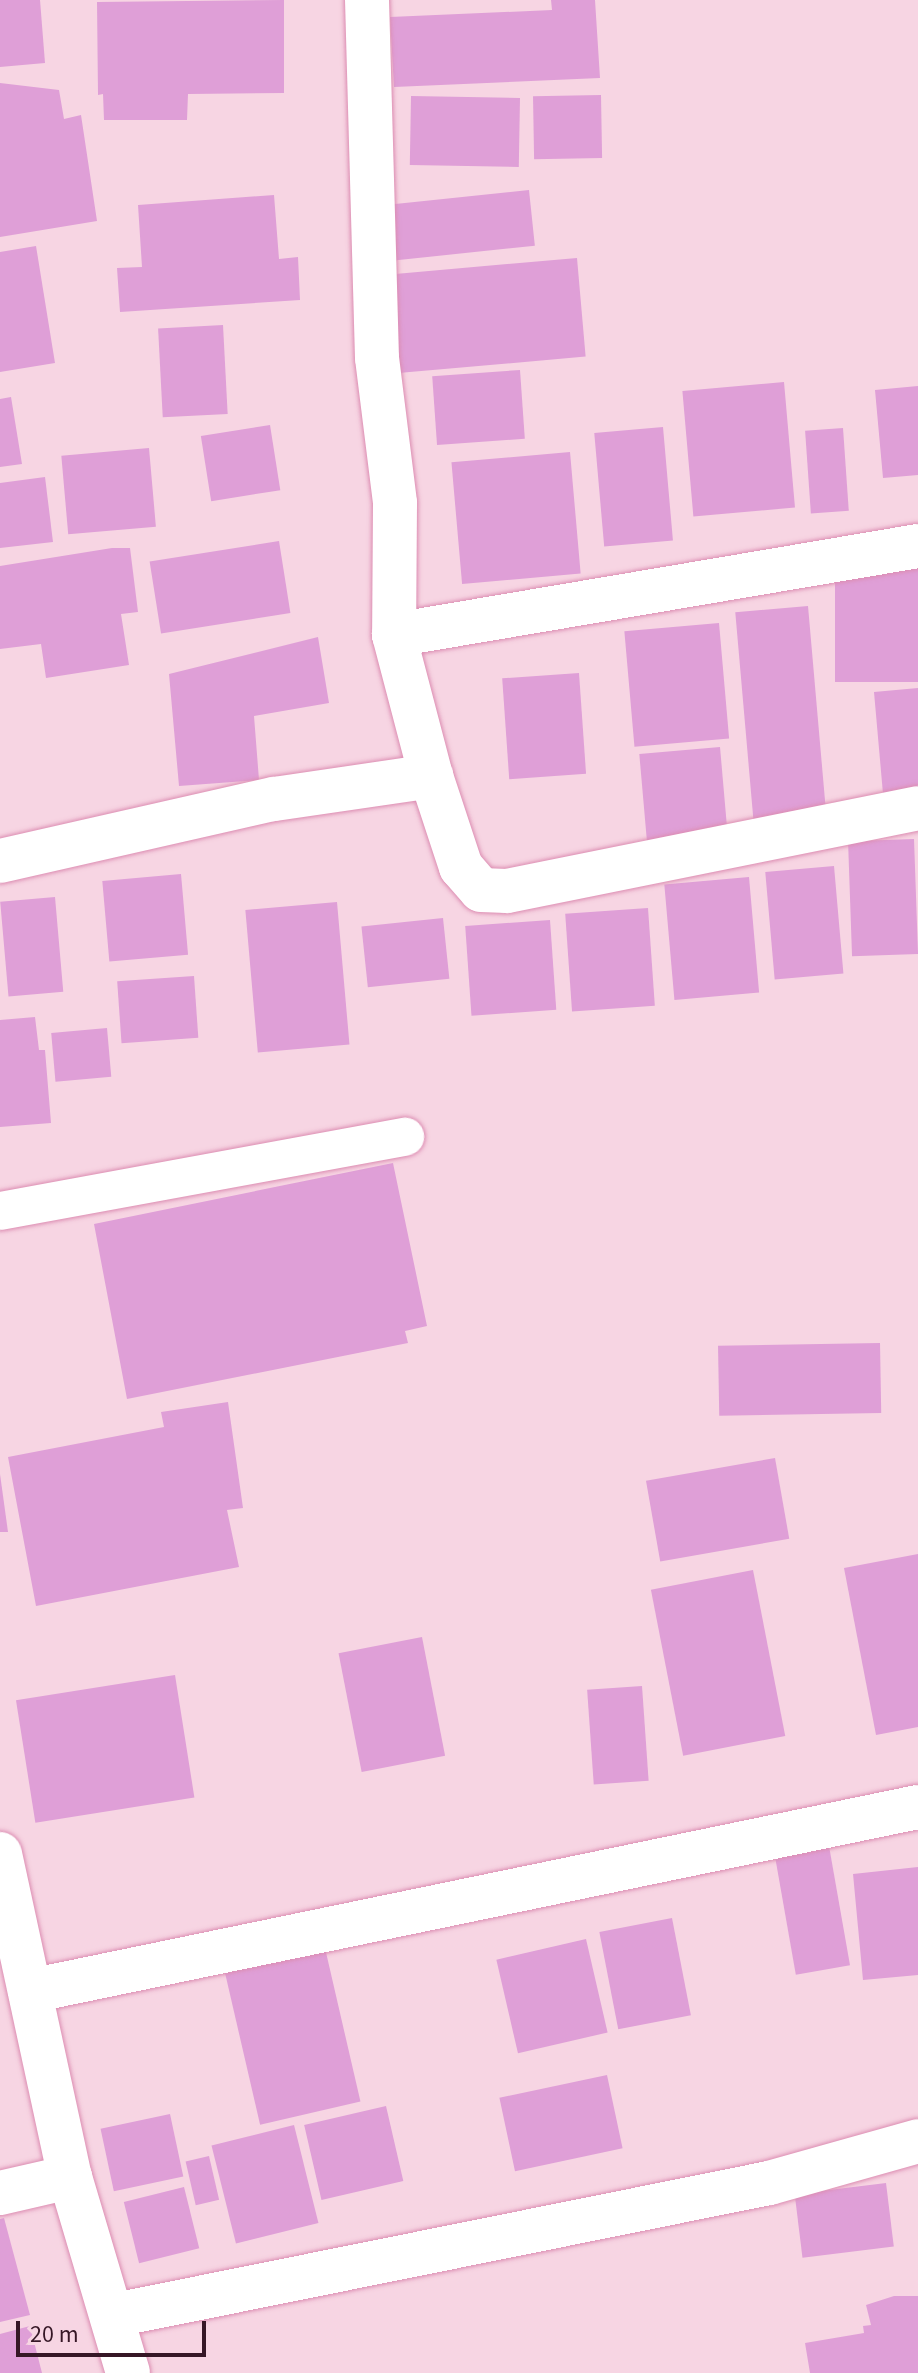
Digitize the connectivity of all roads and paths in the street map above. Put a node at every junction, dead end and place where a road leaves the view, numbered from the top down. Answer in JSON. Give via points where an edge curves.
{"nodes":[{"id":1,"x":367,"y":0,"type":"edge"},
{"id":2,"x":918,"y":546,"type":"edge"},
{"id":3,"x":394,"y":635,"type":"junction"},
{"id":4,"x":431,"y":776,"type":"junction"},
{"id":5,"x":918,"y":808,"type":"edge"},
{"id":6,"x":0,"y":861,"type":"edge"},
{"id":7,"x":405,"y":1137,"type":"dead end"},
{"id":8,"x":0,"y":1211,"type":"edge"},
{"id":9,"x":918,"y":1807,"type":"edge"},
{"id":10,"x":0,"y":1854,"type":"edge"},
{"id":11,"x":30,"y":1991,"type":"junction"},
{"id":12,"x":918,"y":2141,"type":"edge"},
{"id":13,"x":70,"y":2177,"type":"junction"},
{"id":14,"x":0,"y":2193,"type":"edge"},
{"id":15,"x":115,"y":2315,"type":"junction"},
{"id":16,"x":128,"y":2373,"type":"edge"}],
"edges":[{"from":1,"to":3,"type":"street","via":[[377,358],[395,503]]},
{"from":2,"to":3,"type":"street"},
{"from":3,"to":4,"type":"street"},
{"from":4,"to":5,"type":"street","via":[[461,867],[481,890],[561,882]]},
{"from":4,"to":6,"type":"street","via":[[274,799]]},
{"from":7,"to":8,"type":"lane"},
{"from":9,"to":11,"type":"street"},
{"from":10,"to":11,"type":"street"},
{"from":11,"to":13,"type":"street"},
{"from":12,"to":15,"type":"street","via":[[769,2183]]},
{"from":13,"to":14,"type":"street"},
{"from":13,"to":15,"type":"street"},
{"from":15,"to":16,"type":"street"}]}
